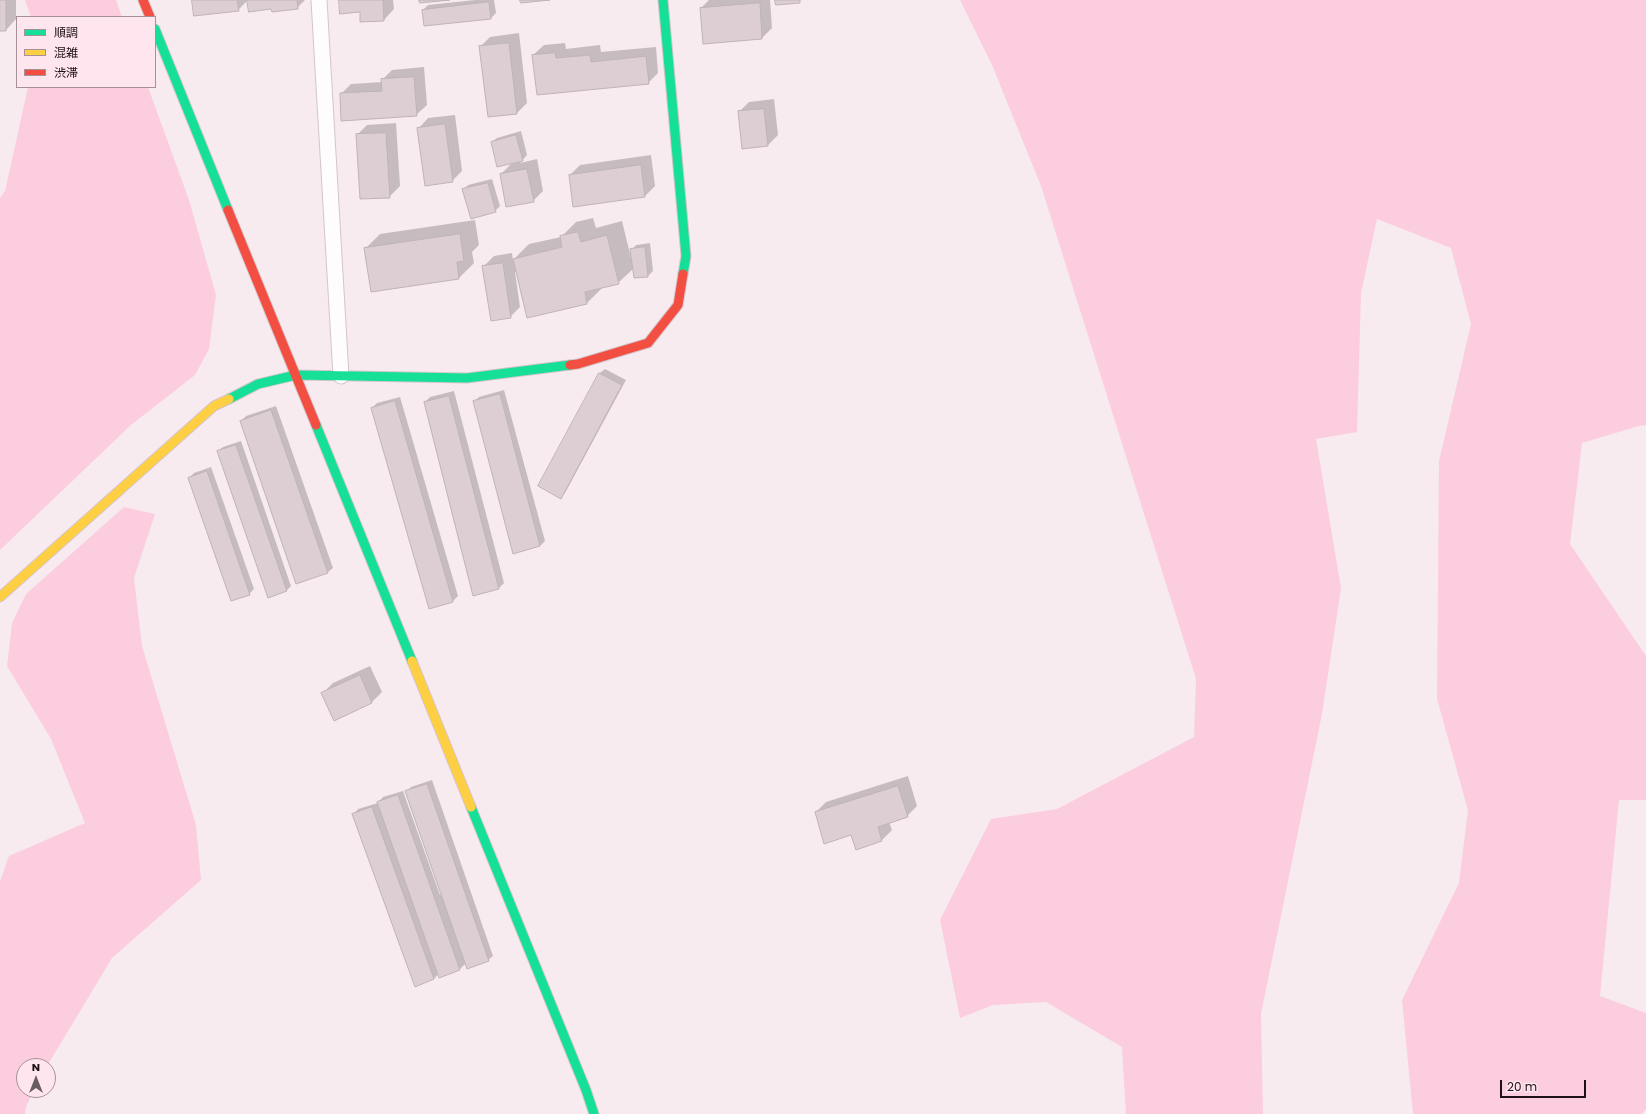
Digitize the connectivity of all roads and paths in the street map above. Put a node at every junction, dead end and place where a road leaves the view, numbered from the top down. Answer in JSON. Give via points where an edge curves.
{"nodes":[{"id":1,"x":143,"y":0,"type":"edge"},
{"id":2,"x":319,"y":0,"type":"edge"},
{"id":3,"x":663,"y":0,"type":"edge"},
{"id":4,"x":150,"y":16,"type":"edge"},
{"id":5,"x":156,"y":31,"type":"edge"},
{"id":6,"x":296,"y":375,"type":"junction"},
{"id":7,"x":341,"y":376,"type":"junction"},
{"id":8,"x":0,"y":597,"type":"edge"},
{"id":9,"x":594,"y":1114,"type":"edge"}],
"edges":[{"from":1,"to":4,"type":"street"},
{"from":2,"to":7,"type":"lane"},
{"from":3,"to":7,"type":"street","via":[[686,256],[678,305],[648,343],[578,364],[467,378]]},
{"from":5,"to":6,"type":"street"},
{"from":6,"to":7,"type":"street"},
{"from":6,"to":8,"type":"street","via":[[258,384],[214,406]]},
{"from":6,"to":9,"type":"street"}]}
